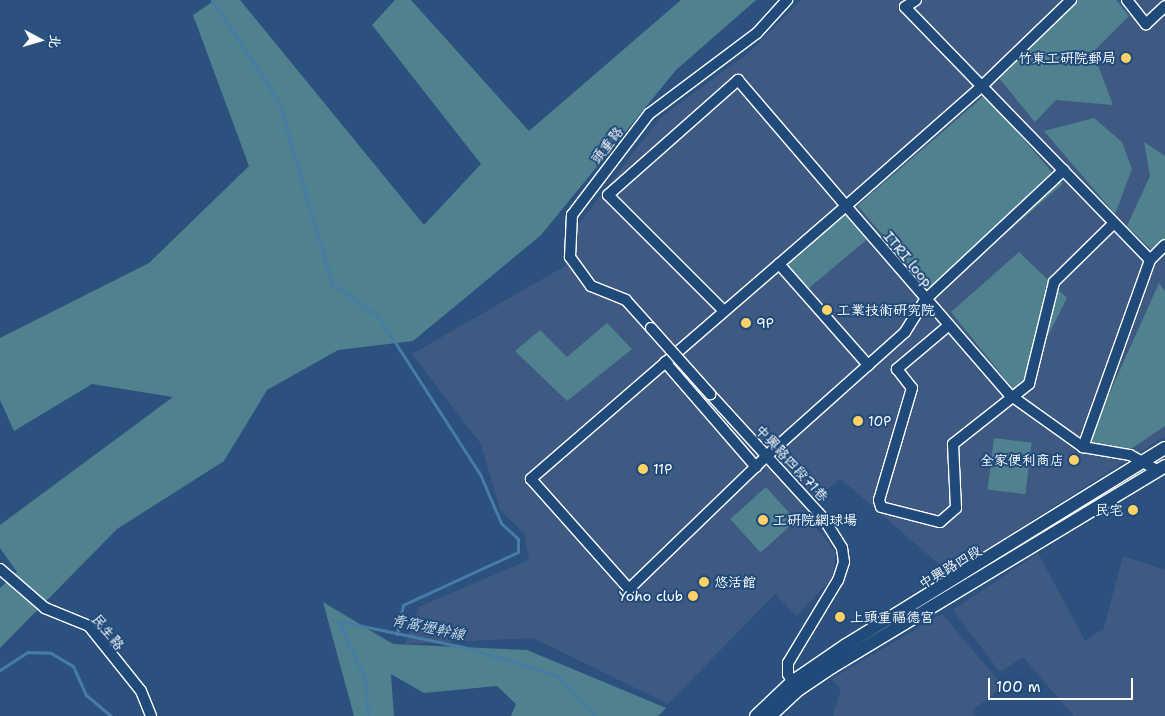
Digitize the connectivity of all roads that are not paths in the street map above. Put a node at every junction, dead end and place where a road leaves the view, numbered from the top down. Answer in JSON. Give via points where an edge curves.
{"nodes":[{"id":1,"x":787,"y":0,"type":"edge"},
{"id":2,"x":916,"y":0,"type":"edge"},
{"id":3,"x":1071,"y":0,"type":"edge"},
{"id":4,"x":1127,"y":0,"type":"edge"},
{"id":5,"x":901,"y":4,"type":"edge"},
{"id":6,"x":1165,"y":6,"type":"edge"},
{"id":7,"x":981,"y":87,"type":"junction"},
{"id":8,"x":1064,"y":170,"type":"junction"},
{"id":9,"x":846,"y":206,"type":"junction"},
{"id":10,"x":1112,"y":224,"type":"junction"},
{"id":11,"x":1165,"y":245,"type":"edge"},
{"id":12,"x":1150,"y":260,"type":"junction"},
{"id":13,"x":778,"y":264,"type":"junction"},
{"id":14,"x":925,"y":300,"type":"junction"},
{"id":15,"x":724,"y":311,"type":"junction"},
{"id":16,"x":948,"y":326,"type":"junction"},
{"id":17,"x":665,"y":362,"type":"junction"},
{"id":18,"x":868,"y":364,"type":"junction"},
{"id":19,"x":710,"y":394,"type":"joint"},
{"id":20,"x":1010,"y":395,"type":"junction"},
{"id":21,"x":1083,"y":447,"type":"junction"},
{"id":22,"x":1165,"y":448,"type":"edge"},
{"id":23,"x":766,"y":457,"type":"junction"},
{"id":24,"x":1144,"y":460,"type":"junction"},
{"id":25,"x":756,"y":467,"type":"junction"},
{"id":26,"x":1161,"y":468,"type":"edge"},
{"id":27,"x":0,"y":569,"type":"edge"},
{"id":28,"x":795,"y":686,"type":"junction"},
{"id":29,"x":151,"y":716,"type":"edge"},
{"id":30,"x":756,"y":716,"type":"edge"},
{"id":31,"x":770,"y":716,"type":"edge"}],
"edges":[{"from":1,"to":19,"type":"street","name":"頭重路","bridge":true,"via":[[757,33],[654,108],[572,215],[570,257],[591,286],[626,300]]},
{"from":2,"to":5,"type":"street"},
{"from":3,"to":7,"type":"street"},
{"from":4,"to":6,"type":"street","via":[[1146,24]]},
{"from":5,"to":7,"type":"street"},
{"from":7,"to":8,"type":"street"},
{"from":7,"to":9,"type":"street"},
{"from":8,"to":10,"type":"street"},
{"from":8,"to":14,"type":"street"},
{"from":9,"to":13,"type":"street"},
{"from":9,"to":14,"type":"street","name":"ITRI loop"},
{"from":9,"to":15,"type":"street","name":"ITRI loop","via":[[738,80],[608,196]]},
{"from":10,"to":12,"type":"street"},
{"from":10,"to":20,"type":"street","via":[[1054,282],[1029,384]]},
{"from":11,"to":12,"type":"street"},
{"from":12,"to":21,"type":"street"},
{"from":13,"to":15,"type":"street"},
{"from":13,"to":18,"type":"street"},
{"from":14,"to":16,"type":"street","name":"ITRI loop"},
{"from":14,"to":18,"type":"street","via":[[904,332]]},
{"from":15,"to":17,"type":"street"},
{"from":16,"to":20,"type":"street","name":"ITRI loop"},
{"from":16,"to":20,"type":"street","via":[[897,370],[912,388],[879,500],[881,507],[940,522],[950,518],[956,508],[953,444]]},
{"from":17,"to":25,"type":"street"},
{"from":17,"to":25,"type":"street","via":[[531,479],[629,589]]},
{"from":18,"to":23,"type":"street"},
{"from":19,"to":23,"type":"street","name":"中興路四段71巷"},
{"from":20,"to":21,"type":"street","name":"ITRI loop"},
{"from":21,"to":24,"type":"street","name":"ITRI loop"},
{"from":22,"to":24,"type":"main road","name":"中興路四段"},
{"from":23,"to":25,"type":"street"},
{"from":23,"to":28,"type":"street","name":"中興路四段71巷","via":[[824,519],[842,548],[844,562],[838,580],[788,663]]},
{"from":24,"to":26,"type":"street","name":"ITRI loop"},
{"from":24,"to":28,"type":"main road","name":"中興路四段"},
{"from":26,"to":28,"type":"main road","name":"中興路四段"},
{"from":27,"to":29,"type":"street","name":"民生路","via":[[45,608],[89,626],[141,691]]},
{"from":28,"to":30,"type":"main road","name":"中興路四段"},
{"from":28,"to":31,"type":"main road","name":"中興路四段"}]}
